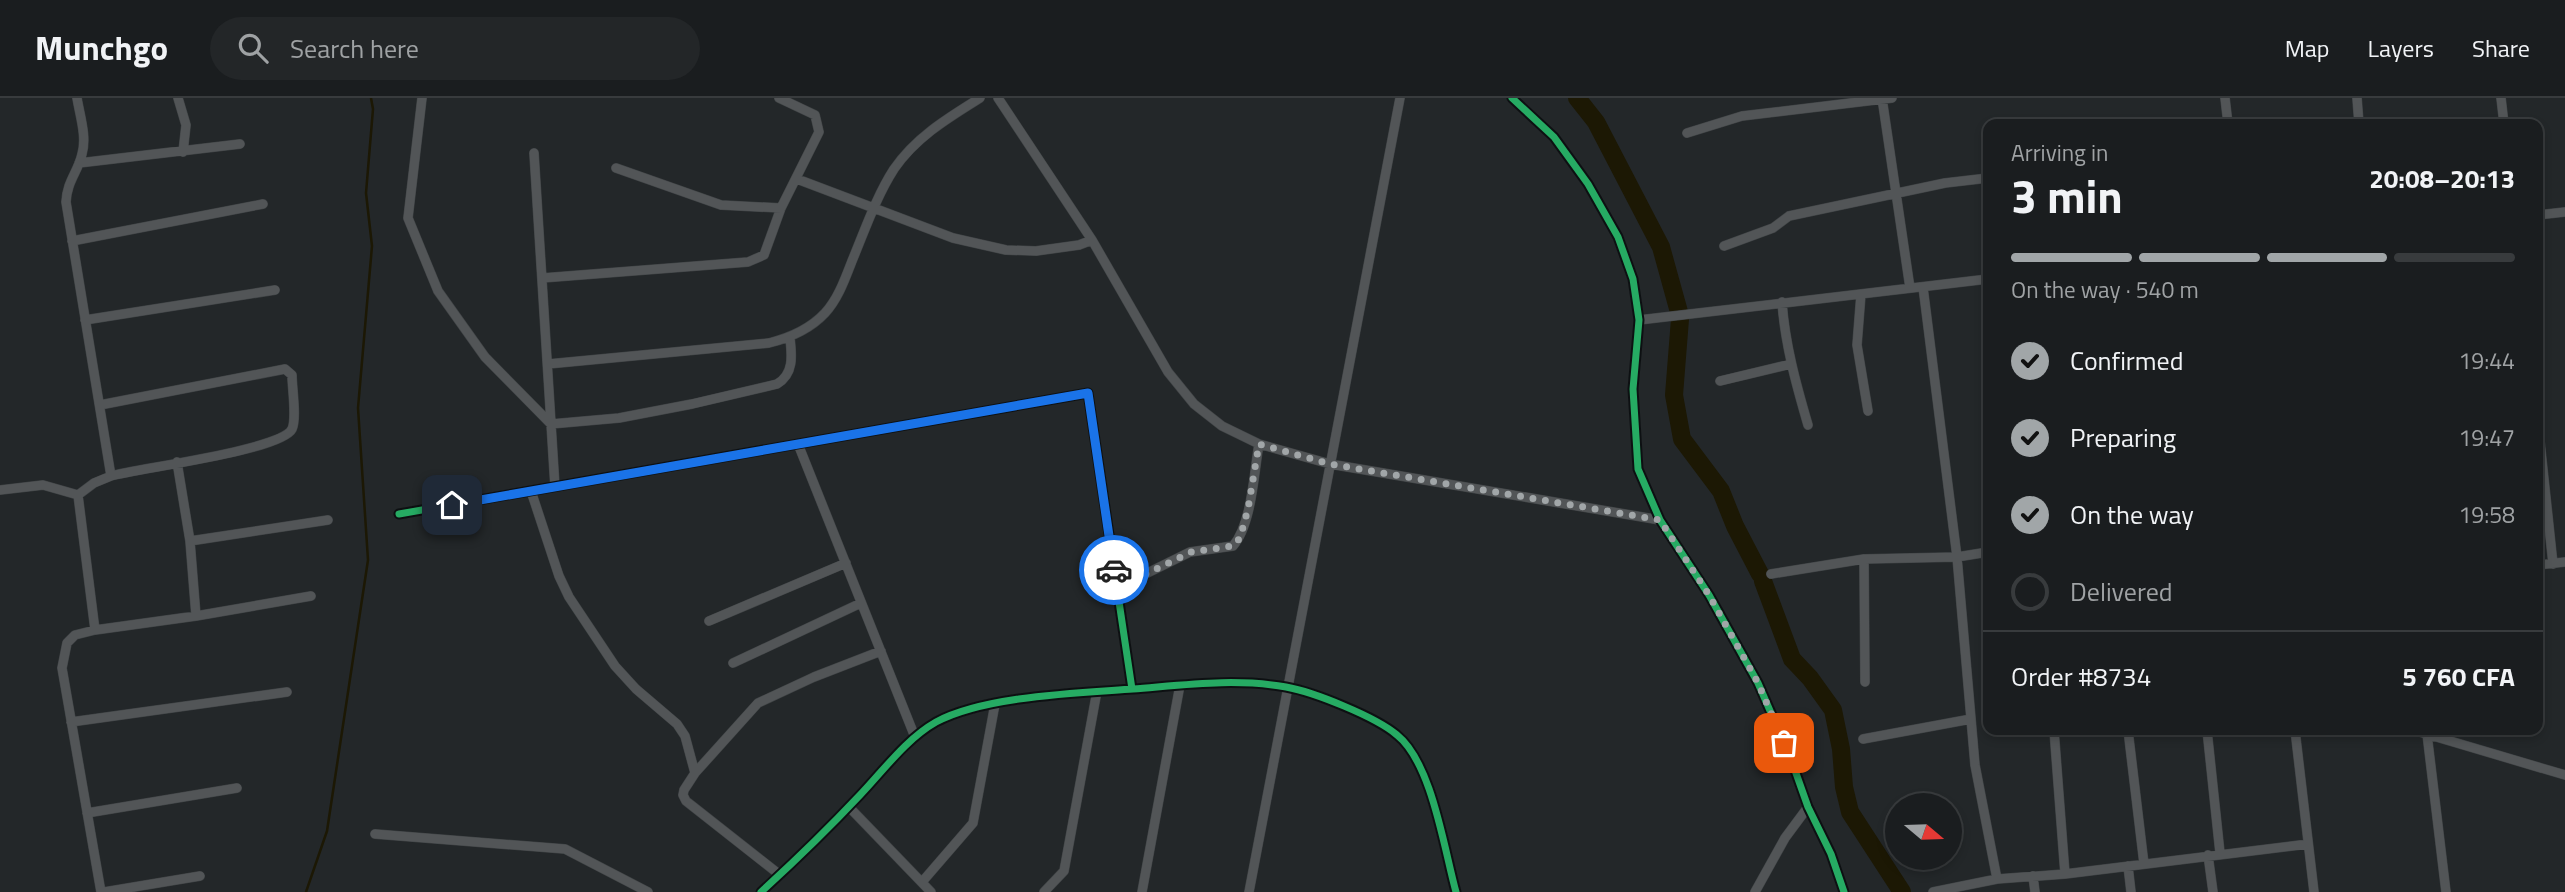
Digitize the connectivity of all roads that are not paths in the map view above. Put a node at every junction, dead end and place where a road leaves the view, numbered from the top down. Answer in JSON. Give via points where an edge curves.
{"nodes":[{"id":1,"x":77,"y":98,"type":"edge"},
{"id":2,"x":178,"y":98,"type":"edge"},
{"id":3,"x":422,"y":98,"type":"edge"},
{"id":4,"x":779,"y":98,"type":"edge"},
{"id":5,"x":980,"y":98,"type":"edge"},
{"id":6,"x":998,"y":98,"type":"edge"},
{"id":7,"x":1400,"y":98,"type":"edge"},
{"id":8,"x":1512,"y":98,"type":"edge"},
{"id":9,"x":1886,"y":98,"type":"edge"},
{"id":10,"x":2225,"y":98,"type":"edge"},
{"id":11,"x":2357,"y":98,"type":"edge"},
{"id":12,"x":2501,"y":98,"type":"edge"},
{"id":13,"x":2227,"y":119,"type":"edge"},
{"id":14,"x":2359,"y":119,"type":"edge"},
{"id":15,"x":2503,"y":119,"type":"edge"},
{"id":16,"x":1687,"y":133,"type":"dead end"},
{"id":17,"x":240,"y":144,"type":"dead end"},
{"id":18,"x":183,"y":152,"type":"junction"},
{"id":19,"x":534,"y":153,"type":"dead end"},
{"id":20,"x":79,"y":163,"type":"junction"},
{"id":21,"x":616,"y":168,"type":"dead end"},
{"id":22,"x":797,"y":179,"type":"junction"},
{"id":23,"x":1983,"y":179,"type":"edge"},
{"id":24,"x":1897,"y":193,"type":"junction"},
{"id":25,"x":262,"y":204,"type":"dead end"},
{"id":26,"x":781,"y":208,"type":"junction"},
{"id":27,"x":873,"y":209,"type":"junction"},
{"id":28,"x":2565,"y":212,"type":"edge"},
{"id":29,"x":2543,"y":214,"type":"edge"},
{"id":30,"x":1092,"y":240,"type":"junction"},
{"id":31,"x":72,"y":241,"type":"junction"},
{"id":32,"x":1724,"y":246,"type":"dead end"},
{"id":33,"x":542,"y":278,"type":"junction"},
{"id":34,"x":1983,"y":280,"type":"edge"},
{"id":35,"x":1923,"y":287,"type":"junction"},
{"id":36,"x":1910,"y":288,"type":"junction"},
{"id":37,"x":275,"y":290,"type":"dead end"},
{"id":38,"x":1861,"y":294,"type":"junction"},
{"id":39,"x":1782,"y":302,"type":"junction"},
{"id":40,"x":85,"y":320,"type":"junction"},
{"id":41,"x":1639,"y":320,"type":"junction"},
{"id":42,"x":790,"y":338,"type":"junction"},
{"id":43,"x":548,"y":364,"type":"junction"},
{"id":44,"x":1791,"y":364,"type":"junction"},
{"id":45,"x":1720,"y":382,"type":"dead end"},
{"id":46,"x":100,"y":405,"type":"junction"},
{"id":47,"x":1868,"y":411,"type":"dead end"},
{"id":48,"x":551,"y":424,"type":"junction"},
{"id":49,"x":1808,"y":425,"type":"dead end"},
{"id":50,"x":798,"y":444,"type":"junction"},
{"id":51,"x":1259,"y":444,"type":"junction"},
{"id":52,"x":177,"y":462,"type":"junction"},
{"id":53,"x":1330,"y":464,"type":"junction"},
{"id":54,"x":111,"y":475,"type":"junction"},
{"id":55,"x":2543,"y":486,"type":"edge"},
{"id":56,"x":555,"y":487,"type":"junction"},
{"id":57,"x":0,"y":490,"type":"edge"},
{"id":58,"x":531,"y":491,"type":"junction"},
{"id":59,"x":78,"y":495,"type":"junction"},
{"id":60,"x":399,"y":514,"type":"dead end"},
{"id":61,"x":328,"y":520,"type":"dead end"},
{"id":62,"x":1660,"y":520,"type":"junction"},
{"id":63,"x":190,"y":541,"type":"junction"},
{"id":64,"x":1983,"y":553,"type":"edge"},
{"id":65,"x":1957,"y":557,"type":"junction"},
{"id":66,"x":1864,"y":559,"type":"junction"},
{"id":67,"x":2565,"y":562,"type":"edge"},
{"id":68,"x":846,"y":563,"type":"junction"},
{"id":69,"x":2553,"y":564,"type":"junction"},
{"id":70,"x":2543,"y":565,"type":"edge"},
{"id":71,"x":1771,"y":574,"type":"dead end"},
{"id":72,"x":1117,"y":588,"type":"junction"},
{"id":73,"x":311,"y":596,"type":"dead end"},
{"id":74,"x":862,"y":603,"type":"junction"},
{"id":75,"x":196,"y":616,"type":"junction"},
{"id":76,"x":709,"y":621,"type":"dead end"},
{"id":77,"x":95,"y":630,"type":"junction"},
{"id":78,"x":881,"y":651,"type":"junction"},
{"id":79,"x":733,"y":663,"type":"dead end"},
{"id":80,"x":1865,"y":682,"type":"dead end"},
{"id":81,"x":1180,"y":685,"type":"junction"},
{"id":82,"x":1287,"y":687,"type":"junction"},
{"id":83,"x":1132,"y":689,"type":"junction"},
{"id":84,"x":1097,"y":691,"type":"junction"},
{"id":85,"x":287,"y":692,"type":"dead end"},
{"id":86,"x":995,"y":704,"type":"junction"},
{"id":87,"x":1971,"y":719,"type":"junction"},
{"id":88,"x":71,"y":722,"type":"junction"},
{"id":89,"x":2054,"y":735,"type":"edge"},
{"id":90,"x":2129,"y":735,"type":"edge"},
{"id":91,"x":2208,"y":735,"type":"edge"},
{"id":92,"x":2296,"y":735,"type":"edge"},
{"id":93,"x":2427,"y":735,"type":"edge"},
{"id":94,"x":2430,"y":735,"type":"edge"},
{"id":95,"x":2456,"y":735,"type":"edge"},
{"id":96,"x":915,"y":737,"type":"junction"},
{"id":97,"x":1863,"y":739,"type":"dead end"},
{"id":98,"x":2457,"y":743,"type":"junction"},
{"id":99,"x":695,"y":773,"type":"junction"},
{"id":100,"x":2565,"y":775,"type":"edge"},
{"id":101,"x":237,"y":788,"type":"dead end"},
{"id":102,"x":849,"y":807,"type":"junction"},
{"id":103,"x":1808,"y":807,"type":"junction"},
{"id":104,"x":87,"y":813,"type":"junction"},
{"id":105,"x":375,"y":834,"type":"dead end"},
{"id":106,"x":2308,"y":844,"type":"junction"},
{"id":107,"x":2220,"y":853,"type":"junction"},
{"id":108,"x":2207,"y":855,"type":"junction"},
{"id":109,"x":2144,"y":864,"type":"junction"},
{"id":110,"x":2128,"y":866,"type":"junction"},
{"id":111,"x":2065,"y":874,"type":"junction"},
{"id":112,"x":780,"y":875,"type":"junction"},
{"id":113,"x":200,"y":876,"type":"dead end"},
{"id":114,"x":2034,"y":876,"type":"junction"},
{"id":115,"x":1997,"y":879,"type":"junction"},
{"id":116,"x":922,"y":882,"type":"junction"},
{"id":117,"x":102,"y":892,"type":"edge"},
{"id":118,"x":648,"y":892,"type":"edge"},
{"id":119,"x":761,"y":892,"type":"edge"},
{"id":120,"x":931,"y":892,"type":"edge"},
{"id":121,"x":1044,"y":892,"type":"edge"},
{"id":122,"x":1142,"y":892,"type":"edge"},
{"id":123,"x":1248,"y":892,"type":"edge"},
{"id":124,"x":1456,"y":892,"type":"edge"},
{"id":125,"x":1755,"y":892,"type":"edge"},
{"id":126,"x":1844,"y":892,"type":"edge"},
{"id":127,"x":1933,"y":892,"type":"edge"},
{"id":128,"x":2035,"y":892,"type":"edge"},
{"id":129,"x":2131,"y":892,"type":"edge"},
{"id":130,"x":2213,"y":892,"type":"edge"},
{"id":131,"x":2314,"y":892,"type":"edge"},
{"id":132,"x":2446,"y":892,"type":"edge"}],
"edges":[{"from":1,"to":20,"type":"street","via":[[84,140]]},
{"from":2,"to":18,"type":"street","via":[[186,125]]},
{"from":3,"to":48,"type":"street","via":[[408,218],[438,291],[485,357]]},
{"from":4,"to":22,"type":"street","via":[[815,115],[818,123],[819,132]]},
{"from":5,"to":27,"type":"street","via":[[914,145],[894,169]]},
{"from":6,"to":30,"type":"street"},
{"from":7,"to":53,"type":"street"},
{"from":8,"to":41,"type":"street","via":[[1553,137],[1588,184],[1618,237],[1633,279]]},
{"from":9,"to":16,"type":"street","via":[[1742,116]]},
{"from":9,"to":24,"type":"street"},
{"from":10,"to":13,"type":"street"},
{"from":11,"to":14,"type":"street"},
{"from":12,"to":15,"type":"street"},
{"from":17,"to":18,"type":"street"},
{"from":18,"to":20,"type":"street"},
{"from":19,"to":33,"type":"street"},
{"from":20,"to":31,"type":"street","via":[[66,190]]},
{"from":21,"to":26,"type":"street","via":[[721,205]]},
{"from":22,"to":26,"type":"street"},
{"from":22,"to":27,"type":"street"},
{"from":23,"to":24,"type":"street"},
{"from":24,"to":32,"type":"street","via":[[1789,216],[1773,228]]},
{"from":24,"to":36,"type":"street"},
{"from":25,"to":31,"type":"street"},
{"from":26,"to":33,"type":"street","via":[[759,259]]},
{"from":27,"to":30,"type":"street","via":[[953,238],[1006,250],[1036,251]]},
{"from":27,"to":42,"type":"street","via":[[841,290],[824,314]]},
{"from":28,"to":29,"type":"street"},
{"from":30,"to":51,"type":"street","via":[[1168,372],[1194,404],[1222,426]]},
{"from":31,"to":40,"type":"street"},
{"from":33,"to":43,"type":"street"},
{"from":34,"to":35,"type":"street"},
{"from":35,"to":36,"type":"street"},
{"from":35,"to":65,"type":"street"},
{"from":36,"to":38,"type":"street"},
{"from":37,"to":40,"type":"street"},
{"from":38,"to":39,"type":"street"},
{"from":38,"to":47,"type":"street","via":[[1857,345]]},
{"from":39,"to":41,"type":"street"},
{"from":39,"to":44,"type":"street"},
{"from":40,"to":46,"type":"street"},
{"from":41,"to":62,"type":"street","via":[[1633,389],[1635,443],[1638,469]]},
{"from":42,"to":43,"type":"street"},
{"from":42,"to":48,"type":"street","via":[[789,372],[777,384],[619,418]]},
{"from":43,"to":48,"type":"street"},
{"from":44,"to":45,"type":"street"},
{"from":44,"to":49,"type":"street"},
{"from":46,"to":52,"type":"street","via":[[289,370],[291,432],[250,449]]},
{"from":46,"to":54,"type":"street"},
{"from":48,"to":56,"type":"street"},
{"from":50,"to":56,"type":"street"},
{"from":50,"to":68,"type":"street"},
{"from":50,"to":72,"type":"street","via":[[1088,393]]},
{"from":51,"to":53,"type":"street"},
{"from":51,"to":72,"type":"street","via":[[1248,509],[1233,546],[1191,552]]},
{"from":52,"to":54,"type":"street"},
{"from":52,"to":63,"type":"street"},
{"from":53,"to":62,"type":"street"},
{"from":53,"to":82,"type":"street"},
{"from":54,"to":59,"type":"street"},
{"from":55,"to":69,"type":"street"},
{"from":56,"to":58,"type":"street"},
{"from":57,"to":59,"type":"street","via":[[43,485]]},
{"from":58,"to":60,"type":"street"},
{"from":58,"to":99,"type":"street","via":[[569,597],[615,666],[677,724]]},
{"from":59,"to":77,"type":"street"},
{"from":61,"to":63,"type":"street"},
{"from":62,"to":103,"type":"street","via":[[1758,683]]},
{"from":63,"to":75,"type":"street"},
{"from":64,"to":65,"type":"street"},
{"from":65,"to":66,"type":"street"},
{"from":65,"to":87,"type":"street"},
{"from":66,"to":71,"type":"street"},
{"from":66,"to":80,"type":"street"},
{"from":67,"to":69,"type":"street"},
{"from":68,"to":74,"type":"street"},
{"from":68,"to":76,"type":"street"},
{"from":69,"to":70,"type":"street"},
{"from":72,"to":83,"type":"street"},
{"from":73,"to":75,"type":"street"},
{"from":74,"to":78,"type":"street"},
{"from":74,"to":79,"type":"street"},
{"from":75,"to":77,"type":"street"},
{"from":77,"to":88,"type":"street","via":[[75,635],[64,654]]},
{"from":78,"to":96,"type":"street"},
{"from":78,"to":99,"type":"street","via":[[758,703]]},
{"from":81,"to":82,"type":"street","via":[[1225,682]]},
{"from":81,"to":83,"type":"street"},
{"from":81,"to":122,"type":"street"},
{"from":82,"to":123,"type":"street"},
{"from":82,"to":124,"type":"street","via":[[1356,711],[1398,736],[1413,754],[1426,777]]},
{"from":83,"to":84,"type":"street"},
{"from":84,"to":86,"type":"street"},
{"from":84,"to":121,"type":"street","via":[[1064,871]]},
{"from":85,"to":88,"type":"street"},
{"from":86,"to":96,"type":"street","via":[[963,710]]},
{"from":86,"to":116,"type":"street","via":[[973,823]]},
{"from":87,"to":97,"type":"street"},
{"from":87,"to":115,"type":"street"},
{"from":88,"to":104,"type":"street"},
{"from":89,"to":111,"type":"street"},
{"from":90,"to":109,"type":"street"},
{"from":91,"to":107,"type":"street"},
{"from":92,"to":106,"type":"street"},
{"from":93,"to":132,"type":"street"},
{"from":94,"to":98,"type":"street"},
{"from":95,"to":98,"type":"street"},
{"from":96,"to":102,"type":"street"},
{"from":98,"to":100,"type":"street"},
{"from":99,"to":112,"type":"street","via":[[684,790],[686,801]]},
{"from":101,"to":104,"type":"street"},
{"from":102,"to":112,"type":"street"},
{"from":102,"to":116,"type":"street"},
{"from":103,"to":125,"type":"street"},
{"from":103,"to":126,"type":"street"},
{"from":104,"to":117,"type":"street"},
{"from":105,"to":118,"type":"street","via":[[565,849]]},
{"from":106,"to":107,"type":"street"},
{"from":106,"to":131,"type":"street"},
{"from":107,"to":108,"type":"street"},
{"from":108,"to":109,"type":"street"},
{"from":108,"to":130,"type":"street"},
{"from":109,"to":110,"type":"street"},
{"from":110,"to":111,"type":"street"},
{"from":110,"to":129,"type":"street"},
{"from":111,"to":114,"type":"street"},
{"from":112,"to":119,"type":"street"},
{"from":113,"to":117,"type":"street"},
{"from":114,"to":115,"type":"street"},
{"from":114,"to":128,"type":"street"},
{"from":115,"to":127,"type":"street"},
{"from":116,"to":120,"type":"street"}]}
